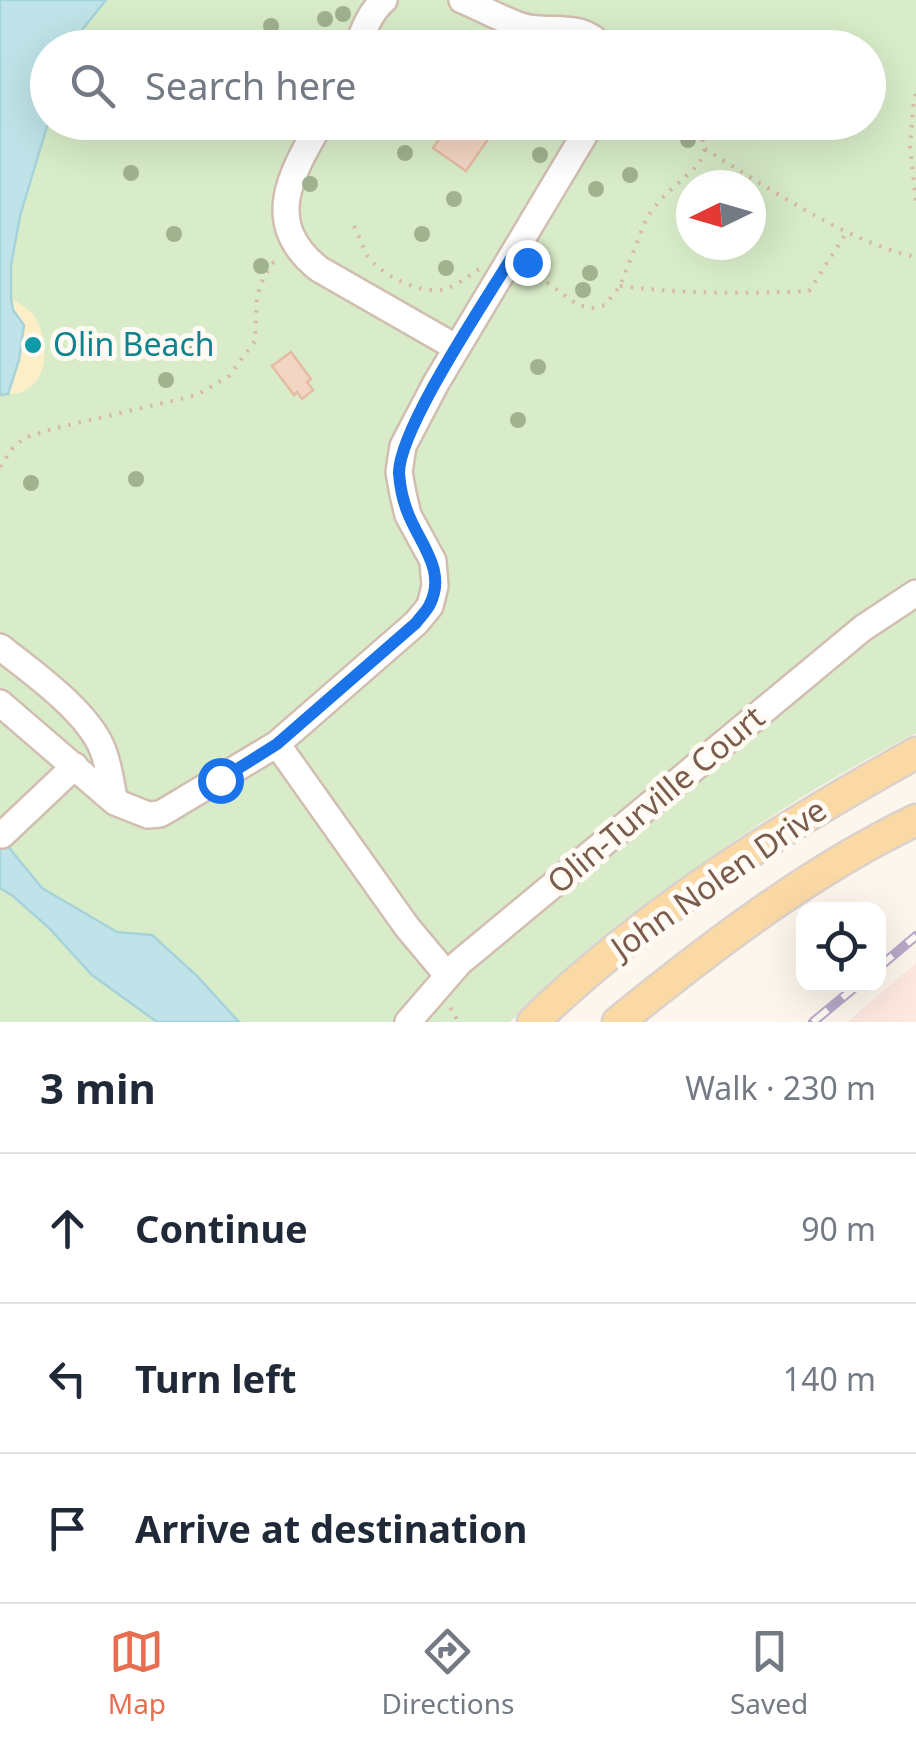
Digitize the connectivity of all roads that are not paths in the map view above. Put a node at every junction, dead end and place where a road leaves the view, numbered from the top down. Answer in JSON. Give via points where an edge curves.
{"nodes":[{"id":1,"x":384,"y":0,"type":"edge"},
{"id":2,"x":462,"y":0,"type":"edge"},
{"id":3,"x":364,"y":30,"type":"edge"},
{"id":4,"x":554,"y":30,"type":"edge"},
{"id":5,"x":311,"y":140,"type":"edge"},
{"id":6,"x":581,"y":140,"type":"edge"},
{"id":7,"x":457,"y":348,"type":"junction"},
{"id":8,"x":916,"y":593,"type":"edge"},
{"id":9,"x":0,"y":647,"type":"edge"},
{"id":10,"x":0,"y":703,"type":"edge"},
{"id":11,"x":277,"y":744,"type":"junction"},
{"id":12,"x":916,"y":753,"type":"edge"},
{"id":13,"x":74,"y":766,"type":"junction"},
{"id":14,"x":115,"y":802,"type":"junction"},
{"id":15,"x":916,"y":820,"type":"edge"},
{"id":16,"x":2,"y":835,"type":"edge"},
{"id":17,"x":448,"y":976,"type":"junction"},
{"id":18,"x":408,"y":1022,"type":"edge"},
{"id":19,"x":534,"y":1022,"type":"edge"},
{"id":20,"x":618,"y":1022,"type":"edge"}],
"edges":[{"from":1,"to":3,"type":"street"},
{"from":2,"to":4,"type":"street","via":[[524,28]]},
{"from":5,"to":7,"type":"street","via":[[288,188],[289,231],[301,254]]},
{"from":6,"to":7,"type":"street"},
{"from":7,"to":11,"type":"street","via":[[403,446],[399,472],[408,515],[433,561],[430,606]]},
{"from":8,"to":17,"type":"street","name":"Olin-Turville Court","via":[[863,628]]},
{"from":9,"to":14,"type":"street","via":[[87,724],[102,748]]},
{"from":10,"to":13,"type":"street"},
{"from":11,"to":14,"type":"street","via":[[160,814]]},
{"from":11,"to":17,"type":"street"},
{"from":12,"to":19,"type":"main road","name":"John Nolen Drive","via":[[737,859],[648,922]]},
{"from":13,"to":14,"type":"street"},
{"from":13,"to":16,"type":"street"},
{"from":15,"to":20,"type":"main road","name":"John Nolen Drive","via":[[750,920]]},
{"from":17,"to":18,"type":"street","name":"Olin-Turville Court"}]}
